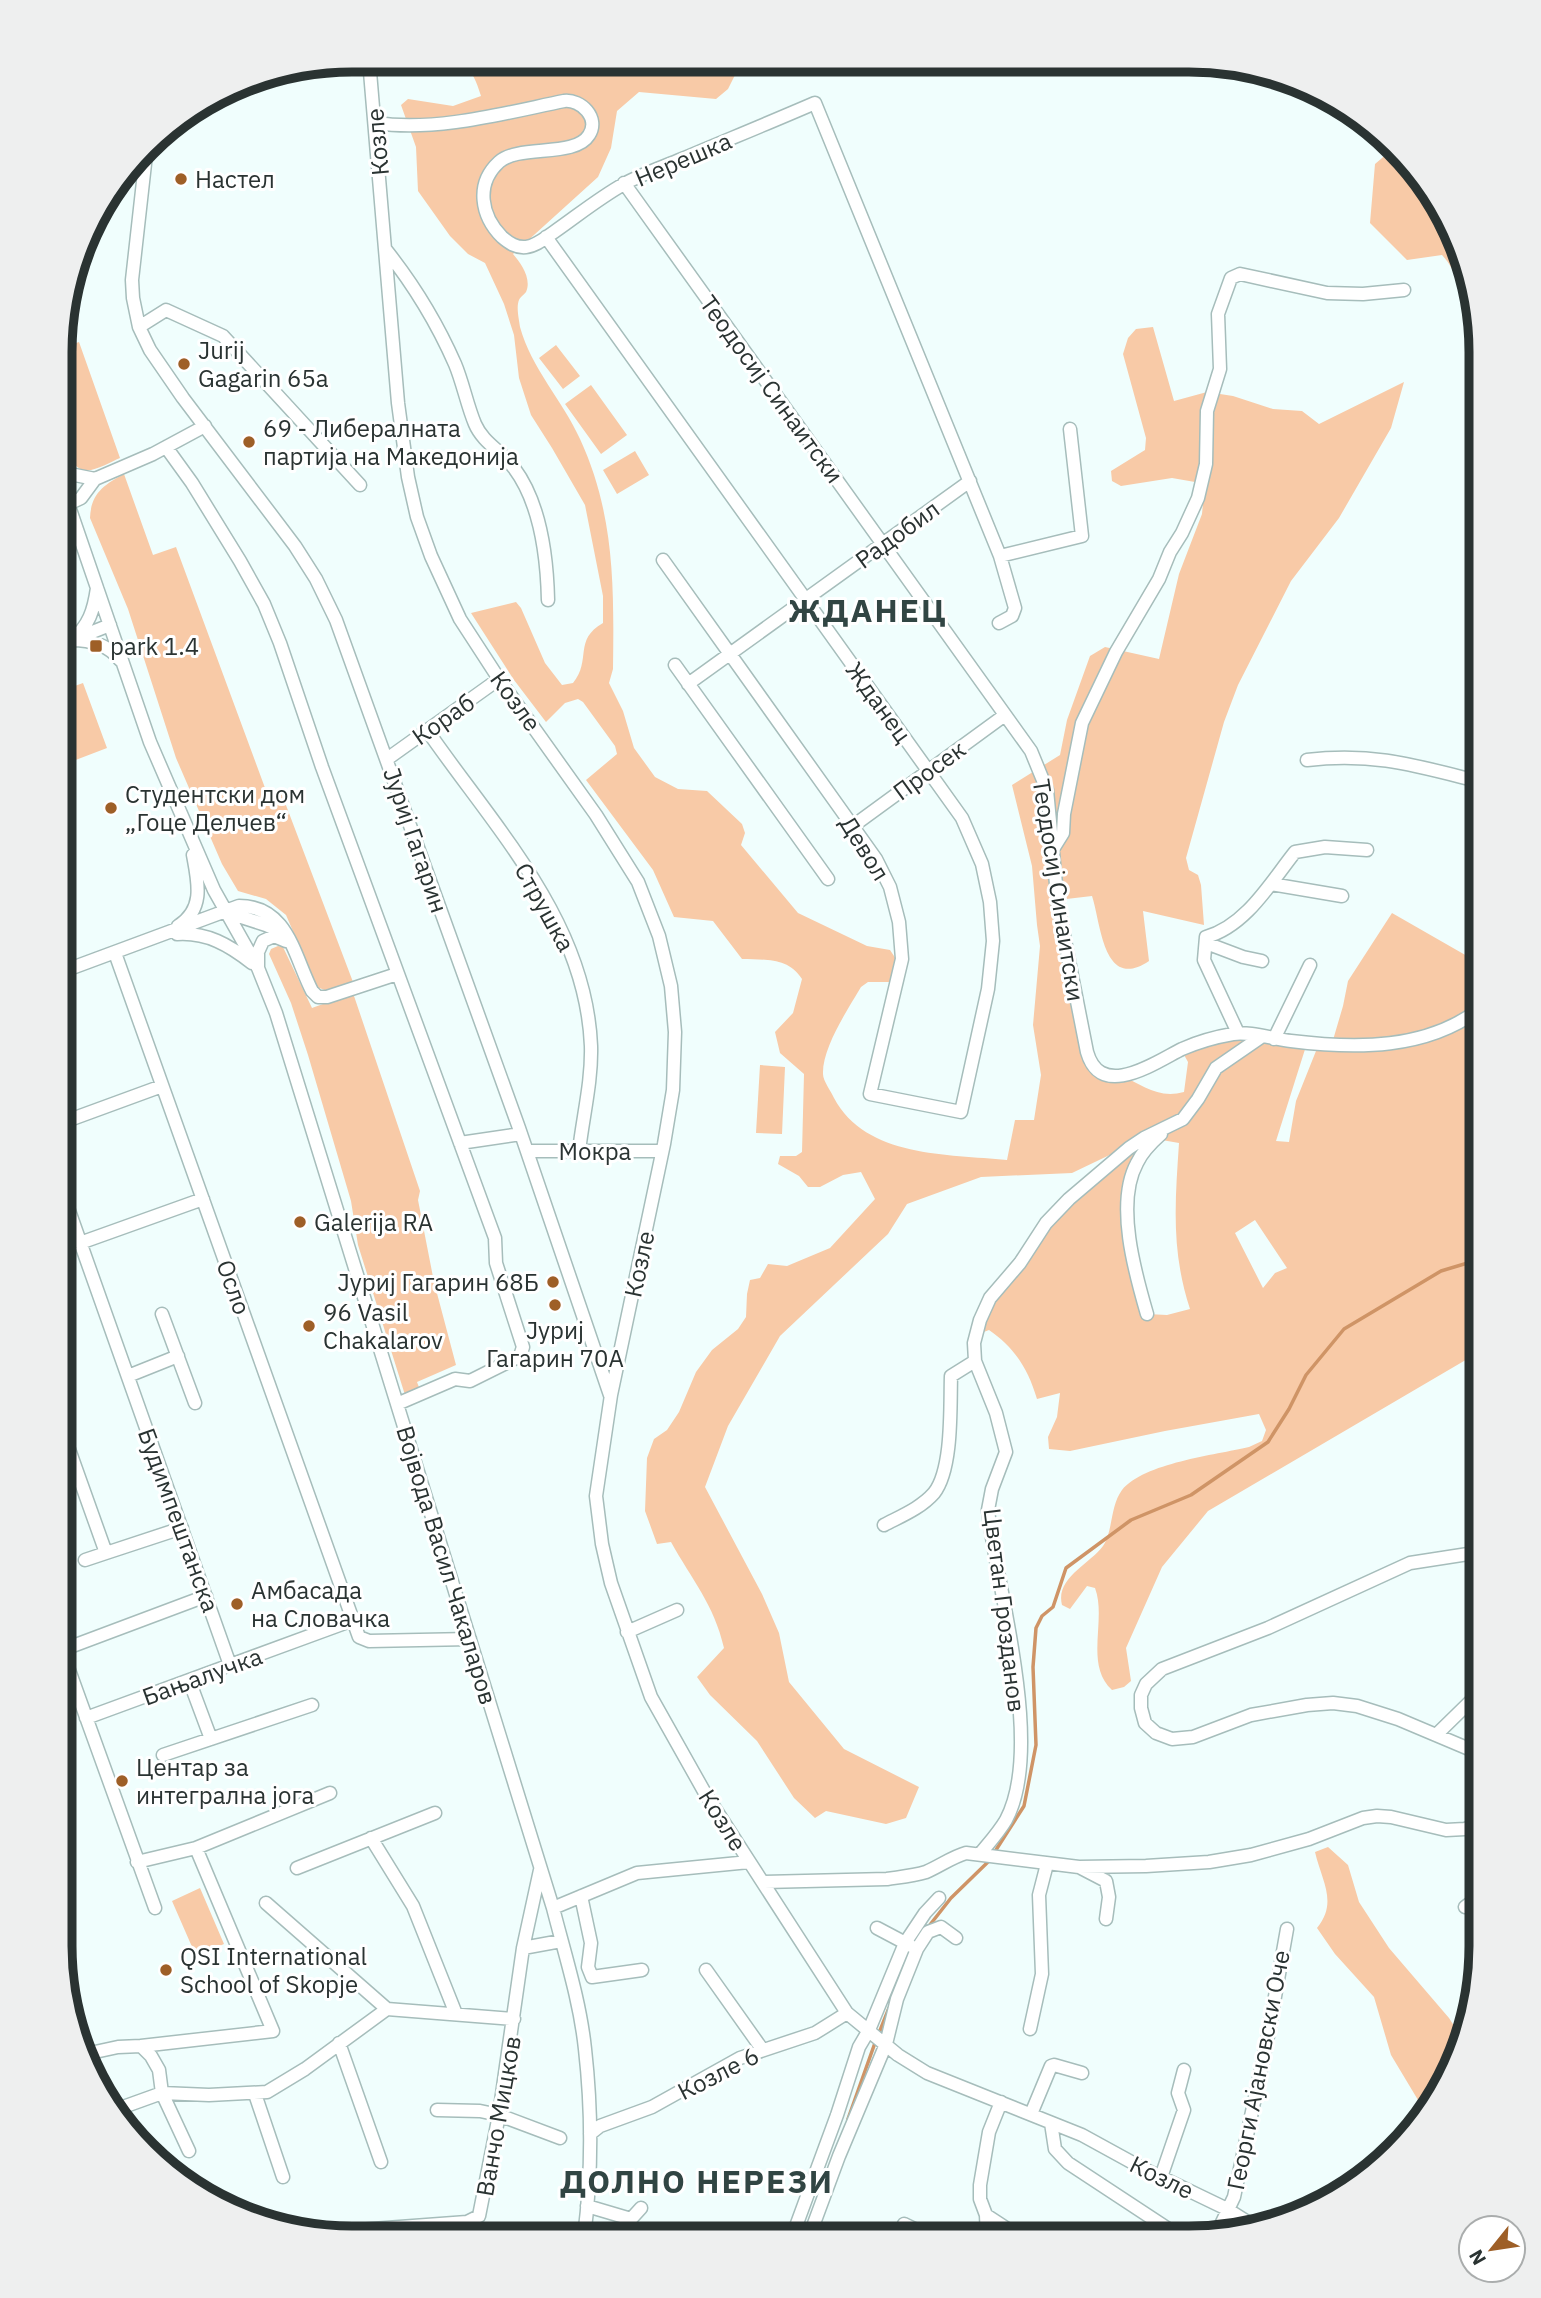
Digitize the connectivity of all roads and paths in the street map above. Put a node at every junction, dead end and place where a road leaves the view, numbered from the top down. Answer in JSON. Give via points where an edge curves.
{"nodes":[{"id":1,"x":370,"y":72,"type":"edge"},
{"id":2,"x":376,"y":123,"type":"junction"},
{"id":3,"x":146,"y":162,"type":"edge"},
{"id":4,"x":624,"y":183,"type":"junction"},
{"id":5,"x":546,"y":237,"type":"junction"},
{"id":6,"x":386,"y":250,"type":"junction"},
{"id":7,"x":1404,"y":290,"type":"dead end"},
{"id":8,"x":139,"y":327,"type":"junction"},
{"id":9,"x":205,"y":426,"type":"junction"},
{"id":10,"x":1070,"y":429,"type":"dead end"},
{"id":11,"x":166,"y":447,"type":"junction"},
{"id":12,"x":72,"y":476,"type":"edge"},
{"id":13,"x":95,"y":478,"type":"junction"},
{"id":14,"x":970,"y":481,"type":"junction"},
{"id":15,"x":360,"y":485,"type":"dead end"},
{"id":16,"x":72,"y":502,"type":"edge"},
{"id":17,"x":72,"y":515,"type":"edge"},
{"id":18,"x":883,"y":544,"type":"junction"},
{"id":19,"x":1000,"y":556,"type":"junction"},
{"id":20,"x":663,"y":560,"type":"dead end"},
{"id":21,"x":97,"y":587,"type":"junction"},
{"id":22,"x":548,"y":600,"type":"dead end"},
{"id":23,"x":805,"y":600,"type":"junction"},
{"id":24,"x":999,"y":624,"type":"dead end"},
{"id":25,"x":110,"y":625,"type":"junction"},
{"id":26,"x":72,"y":638,"type":"edge"},
{"id":27,"x":72,"y":640,"type":"edge"},
{"id":28,"x":72,"y":642,"type":"edge"},
{"id":29,"x":730,"y":654,"type":"junction"},
{"id":30,"x":675,"y":665,"type":"dead end"},
{"id":31,"x":124,"y":666,"type":"junction"},
{"id":32,"x":499,"y":679,"type":"junction"},
{"id":33,"x":688,"y":684,"type":"junction"},
{"id":34,"x":1004,"y":715,"type":"junction"},
{"id":35,"x":427,"y":730,"type":"junction"},
{"id":36,"x":387,"y":758,"type":"junction"},
{"id":37,"x":1307,"y":760,"type":"dead end"},
{"id":38,"x":928,"y":771,"type":"junction"},
{"id":39,"x":1469,"y":779,"type":"edge"},
{"id":40,"x":853,"y":826,"type":"junction"},
{"id":41,"x":189,"y":835,"type":"junction"},
{"id":42,"x":1053,"y":849,"type":"junction"},
{"id":43,"x":1367,"y":850,"type":"dead end"},
{"id":44,"x":828,"y":879,"type":"dead end"},
{"id":45,"x":1270,"y":884,"type":"junction"},
{"id":46,"x":1342,"y":896,"type":"dead end"},
{"id":47,"x":226,"y":912,"type":"junction"},
{"id":48,"x":166,"y":934,"type":"junction"},
{"id":49,"x":289,"y":941,"type":"junction"},
{"id":50,"x":1206,"y":943,"type":"junction"},
{"id":51,"x":115,"y":953,"type":"junction"},
{"id":52,"x":1262,"y":961,"type":"dead end"},
{"id":53,"x":1310,"y":965,"type":"dead end"},
{"id":54,"x":72,"y":968,"type":"edge"},
{"id":55,"x":258,"y":968,"type":"junction"},
{"id":56,"x":397,"y":974,"type":"junction"},
{"id":57,"x":1469,"y":1016,"type":"edge"},
{"id":58,"x":1238,"y":1033,"type":"junction"},
{"id":59,"x":1261,"y":1037,"type":"junction"},
{"id":60,"x":1274,"y":1039,"type":"junction"},
{"id":61,"x":162,"y":1086,"type":"junction"},
{"id":62,"x":961,"y":1112,"type":"joint"},
{"id":63,"x":72,"y":1120,"type":"edge"},
{"id":64,"x":1167,"y":1129,"type":"junction"},
{"id":65,"x":521,"y":1134,"type":"junction"},
{"id":66,"x":460,"y":1143,"type":"junction"},
{"id":67,"x":527,"y":1151,"type":"junction"},
{"id":68,"x":579,"y":1151,"type":"junction"},
{"id":69,"x":662,"y":1151,"type":"junction"},
{"id":70,"x":202,"y":1199,"type":"junction"},
{"id":71,"x":72,"y":1220,"type":"edge"},
{"id":72,"x":80,"y":1243,"type":"junction"},
{"id":73,"x":162,"y":1314,"type":"dead end"},
{"id":74,"x":1147,"y":1314,"type":"dead end"},
{"id":75,"x":178,"y":1356,"type":"junction"},
{"id":76,"x":975,"y":1361,"type":"junction"},
{"id":77,"x":128,"y":1376,"type":"junction"},
{"id":78,"x":611,"y":1395,"type":"junction"},
{"id":79,"x":195,"y":1403,"type":"dead end"},
{"id":80,"x":397,"y":1404,"type":"junction"},
{"id":81,"x":72,"y":1458,"type":"edge"},
{"id":82,"x":884,"y":1525,"type":"dead end"},
{"id":83,"x":181,"y":1528,"type":"junction"},
{"id":84,"x":106,"y":1553,"type":"junction"},
{"id":85,"x":1469,"y":1554,"type":"edge"},
{"id":86,"x":85,"y":1560,"type":"dead end"},
{"id":87,"x":206,"y":1596,"type":"junction"},
{"id":88,"x":677,"y":1610,"type":"dead end"},
{"id":89,"x":353,"y":1620,"type":"junction"},
{"id":90,"x":627,"y":1632,"type":"junction"},
{"id":91,"x":470,"y":1639,"type":"junction"},
{"id":92,"x":72,"y":1644,"type":"edge"},
{"id":93,"x":230,"y":1665,"type":"junction"},
{"id":94,"x":72,"y":1679,"type":"edge"},
{"id":95,"x":189,"y":1680,"type":"junction"},
{"id":96,"x":1469,"y":1703,"type":"edge"},
{"id":97,"x":312,"y":1705,"type":"dead end"},
{"id":98,"x":86,"y":1718,"type":"junction"},
{"id":99,"x":1436,"y":1735,"type":"junction"},
{"id":100,"x":211,"y":1739,"type":"junction"},
{"id":101,"x":1469,"y":1749,"type":"edge"},
{"id":102,"x":163,"y":1755,"type":"dead end"},
{"id":103,"x":330,"y":1793,"type":"dead end"},
{"id":104,"x":435,"y":1813,"type":"dead end"},
{"id":105,"x":1469,"y":1828,"type":"edge"},
{"id":106,"x":371,"y":1839,"type":"junction"},
{"id":107,"x":196,"y":1848,"type":"junction"},
{"id":108,"x":980,"y":1854,"type":"junction"},
{"id":109,"x":137,"y":1862,"type":"junction"},
{"id":110,"x":749,"y":1862,"type":"junction"},
{"id":111,"x":1047,"y":1864,"type":"junction"},
{"id":112,"x":540,"y":1866,"type":"junction"},
{"id":113,"x":1079,"y":1867,"type":"junction"},
{"id":114,"x":297,"y":1868,"type":"dead end"},
{"id":115,"x":764,"y":1882,"type":"junction"},
{"id":116,"x":581,"y":1896,"type":"junction"},
{"id":117,"x":939,"y":1898,"type":"dead end"},
{"id":118,"x":266,"y":1903,"type":"dead end"},
{"id":119,"x":1469,"y":1905,"type":"edge"},
{"id":120,"x":155,"y":1908,"type":"dead end"},
{"id":121,"x":553,"y":1908,"type":"junction"},
{"id":122,"x":1465,"y":1908,"type":"dead end"},
{"id":123,"x":1107,"y":1919,"type":"dead end"},
{"id":124,"x":877,"y":1928,"type":"dead end"},
{"id":125,"x":1287,"y":1929,"type":"dead end"},
{"id":126,"x":956,"y":1938,"type":"dead end"},
{"id":127,"x":561,"y":1941,"type":"junction"},
{"id":128,"x":905,"y":1943,"type":"junction"},
{"id":129,"x":523,"y":1948,"type":"junction"},
{"id":130,"x":917,"y":1950,"type":"junction"},
{"id":131,"x":642,"y":1970,"type":"dead end"},
{"id":132,"x":706,"y":1970,"type":"dead end"},
{"id":133,"x":387,"y":2009,"type":"junction"},
{"id":134,"x":847,"y":2013,"type":"junction"},
{"id":135,"x":456,"y":2014,"type":"junction"},
{"id":136,"x":514,"y":2019,"type":"junction"},
{"id":137,"x":1030,"y":2029,"type":"dead end"},
{"id":138,"x":869,"y":2030,"type":"junction"},
{"id":139,"x":339,"y":2043,"type":"junction"},
{"id":140,"x":886,"y":2044,"type":"junction"},
{"id":141,"x":141,"y":2046,"type":"junction"},
{"id":142,"x":762,"y":2049,"type":"junction"},
{"id":143,"x":92,"y":2053,"type":"edge"},
{"id":144,"x":1184,"y":2070,"type":"dead end"},
{"id":145,"x":1083,"y":2073,"type":"dead end"},
{"id":146,"x":162,"y":2093,"type":"junction"},
{"id":147,"x":255,"y":2094,"type":"junction"},
{"id":148,"x":1001,"y":2102,"type":"junction"},
{"id":149,"x":123,"y":2107,"type":"edge"},
{"id":150,"x":437,"y":2110,"type":"dead end"},
{"id":151,"x":1031,"y":2114,"type":"junction"},
{"id":152,"x":499,"y":2115,"type":"junction"},
{"id":153,"x":837,"y":2115,"type":"junction"},
{"id":154,"x":853,"y":2121,"type":"junction"},
{"id":155,"x":1051,"y":2123,"type":"junction"},
{"id":156,"x":590,"y":2134,"type":"junction"},
{"id":157,"x":560,"y":2138,"type":"dead end"},
{"id":158,"x":189,"y":2151,"type":"dead end"},
{"id":159,"x":382,"y":2162,"type":"dead end"},
{"id":160,"x":283,"y":2177,"type":"dead end"},
{"id":161,"x":1161,"y":2177,"type":"junction"},
{"id":162,"x":587,"y":2206,"type":"junction"},
{"id":163,"x":641,"y":2208,"type":"dead end"},
{"id":164,"x":1227,"y":2209,"type":"junction"},
{"id":165,"x":986,"y":2215,"type":"junction"},
{"id":166,"x":1246,"y":2221,"type":"edge"},
{"id":167,"x":904,"y":2224,"type":"dead end"},
{"id":168,"x":1220,"y":2225,"type":"edge"},
{"id":169,"x":444,"y":2226,"type":"edge"},
{"id":170,"x":585,"y":2226,"type":"edge"},
{"id":171,"x":796,"y":2226,"type":"edge"},
{"id":172,"x":813,"y":2226,"type":"edge"},
{"id":173,"x":908,"y":2226,"type":"edge"},
{"id":174,"x":986,"y":2226,"type":"edge"},
{"id":175,"x":1003,"y":2226,"type":"edge"},
{"id":176,"x":1164,"y":2226,"type":"edge"}],
"edges":[{"from":1,"to":2,"type":"street","name":"Козле"},
{"from":2,"to":5,"type":"street","name":"Нерешка","via":[[411,125],[564,101],[581,103],[591,120],[587,138],[574,145],[506,158],[491,172],[484,189],[489,219],[505,240],[524,247]]},
{"from":2,"to":6,"type":"street","name":"Козле"},
{"from":3,"to":8,"type":"street","name":"Јуриј Гагарин","via":[[132,280]]},
{"from":4,"to":5,"type":"street","name":"Нерешка"},
{"from":4,"to":14,"type":"street","name":"Нерешка","via":[[815,103]]},
{"from":4,"to":18,"type":"street","name":"Теодосиј Синаитски"},
{"from":5,"to":23,"type":"street","name":"Жданец"},
{"from":6,"to":22,"type":"street","via":[[409,279],[445,344],[476,427],[514,467],[529,495],[541,536]]},
{"from":6,"to":32,"type":"street","name":"Козле","via":[[398,403],[417,517],[444,588]]},
{"from":7,"to":42,"type":"street","via":[[1327,293],[1240,274],[1231,278],[1218,314],[1220,369],[1207,411],[1206,464],[1198,498],[1082,723],[1063,834]]},
{"from":8,"to":9,"type":"street","name":"Јуриј Гагарин"},
{"from":8,"to":15,"type":"street","via":[[166,310],[223,336]]},
{"from":9,"to":11,"type":"street"},
{"from":9,"to":36,"type":"street","name":"Јуриј Гагарин","via":[[316,579]]},
{"from":10,"to":19,"type":"street","via":[[1082,536]]},
{"from":11,"to":13,"type":"street"},
{"from":11,"to":56,"type":"street","via":[[222,530],[264,604]]},
{"from":12,"to":13,"type":"street"},
{"from":13,"to":16,"type":"street","via":[[81,498]]},
{"from":14,"to":18,"type":"street","name":"Радобил"},
{"from":14,"to":19,"type":"street","name":"Нерешка"},
{"from":17,"to":21,"type":"street"},
{"from":18,"to":23,"type":"street","name":"Радобил"},
{"from":18,"to":34,"type":"street","name":"Теодосиј Синаитски"},
{"from":19,"to":24,"type":"street","name":"Нерешка","via":[[1015,608],[1012,616]]},
{"from":20,"to":29,"type":"street","name":"Девол"},
{"from":21,"to":25,"type":"street"},
{"from":21,"to":26,"type":"street","via":[[89,619]]},
{"from":23,"to":29,"type":"street","name":"Радобил"},
{"from":23,"to":38,"type":"street","name":"Жданец"},
{"from":25,"to":27,"type":"street"},
{"from":25,"to":31,"type":"street"},
{"from":28,"to":31,"type":"street","via":[[105,646]]},
{"from":29,"to":33,"type":"street","name":"Радобил"},
{"from":29,"to":40,"type":"street","name":"Девол"},
{"from":30,"to":33,"type":"street","name":"Девол"},
{"from":31,"to":41,"type":"street"},
{"from":32,"to":35,"type":"street","name":"Кораб"},
{"from":32,"to":69,"type":"street","name":"Козле","via":[[615,843],[638,882],[659,936],[671,986],[675,1032],[673,1090]]},
{"from":33,"to":44,"type":"street","name":"Девол"},
{"from":34,"to":38,"type":"street","name":"Просек"},
{"from":34,"to":42,"type":"street","name":"Теодосиј Синаитски","via":[[1040,770],[1047,790]]},
{"from":35,"to":36,"type":"street","name":"Кораб"},
{"from":35,"to":68,"type":"street","name":"Струшка","via":[[547,900],[575,961],[591,1045]]},
{"from":36,"to":65,"type":"street","name":"Јуриј Гагарин"},
{"from":37,"to":39,"type":"street","via":[[1359,756]]},
{"from":38,"to":40,"type":"street","name":"Просек"},
{"from":38,"to":62,"type":"street","name":"Жданец","via":[[962,818],[982,864],[990,902],[993,941],[988,989]]},
{"from":40,"to":62,"type":"street","name":"Девол","via":[[890,887],[900,922],[902,959],[870,1094]]},
{"from":41,"to":47,"type":"street","name":"Војвода Васил Чакаларов"},
{"from":41,"to":48,"type":"street","via":[[198,900],[192,914]]},
{"from":42,"to":58,"type":"street","name":"Теодосиј Синаитски","via":[[1058,905],[1087,1052],[1094,1067],[1123,1076],[1197,1043]]},
{"from":43,"to":45,"type":"street","via":[[1325,846],[1296,852]]},
{"from":45,"to":46,"type":"street"},
{"from":45,"to":50,"type":"street","via":[[1248,911],[1229,928],[1206,937]]},
{"from":47,"to":48,"type":"street"},
{"from":47,"to":49,"type":"street","via":[[266,925]]},
{"from":47,"to":55,"type":"street","name":"Војвода Васил Чакаларов"},
{"from":48,"to":51,"type":"street"},
{"from":48,"to":55,"type":"street","via":[[195,933],[212,938]]},
{"from":49,"to":55,"type":"street","via":[[267,939],[260,947]]},
{"from":49,"to":56,"type":"street","via":[[312,991],[320,998]]},
{"from":50,"to":52,"type":"street"},
{"from":50,"to":58,"type":"street","via":[[1204,960]]},
{"from":51,"to":54,"type":"street"},
{"from":51,"to":61,"type":"street","name":"Осло"},
{"from":53,"to":60,"type":"street"},
{"from":55,"to":80,"type":"street","name":"Војвода Васил Чакаларов","via":[[280,1023]]},
{"from":56,"to":66,"type":"street"},
{"from":57,"to":60,"type":"street","name":"Теодосиј Синаитски","via":[[1440,1031],[1386,1045]]},
{"from":58,"to":59,"type":"street","name":"Теодосиј Синаитски"},
{"from":59,"to":60,"type":"street","name":"Теодосиј Синаитски"},
{"from":59,"to":64,"type":"street","via":[[1216,1068],[1188,1115]]},
{"from":61,"to":63,"type":"street"},
{"from":61,"to":70,"type":"street","name":"Осло"},
{"from":64,"to":74,"type":"street","via":[[1137,1162],[1129,1190],[1132,1256]]},
{"from":64,"to":76,"type":"street","via":[[1129,1148],[1046,1223],[990,1298],[974,1343]]},
{"from":65,"to":66,"type":"street"},
{"from":65,"to":67,"type":"street","name":"Јуриј Гагарин"},
{"from":66,"to":80,"type":"street","via":[[495,1238],[496,1263],[522,1352],[470,1381],[456,1379]]},
{"from":67,"to":68,"type":"street","name":"Мокра"},
{"from":67,"to":78,"type":"street","name":"Јуриј Гагарин"},
{"from":68,"to":69,"type":"street","name":"Мокра"},
{"from":69,"to":78,"type":"street","name":"Козле"},
{"from":70,"to":72,"type":"street"},
{"from":70,"to":89,"type":"street","name":"Осло"},
{"from":71,"to":72,"type":"street","name":"Будимпештанска"},
{"from":72,"to":77,"type":"street","name":"Будимпештанска"},
{"from":73,"to":75,"type":"street"},
{"from":75,"to":77,"type":"street"},
{"from":75,"to":79,"type":"street"},
{"from":76,"to":82,"type":"street","via":[[951,1376],[950,1431],[941,1482],[916,1508]]},
{"from":76,"to":108,"type":"street","name":"Цветан Грозданов","via":[[1006,1452],[988,1510],[1021,1730],[1015,1795],[1007,1818]]},
{"from":77,"to":83,"type":"street","name":"Будимпештанска"},
{"from":78,"to":90,"type":"street","name":"Козле","via":[[596,1513]]},
{"from":80,"to":91,"type":"street","name":"Војвода Васил Чакаларов"},
{"from":81,"to":84,"type":"street"},
{"from":83,"to":84,"type":"street"},
{"from":83,"to":87,"type":"street","name":"Будимпештанска"},
{"from":84,"to":86,"type":"street"},
{"from":85,"to":99,"type":"street","via":[[1410,1563],[1268,1628],[1162,1669],[1141,1695],[1145,1723],[1172,1739],[1192,1737],[1251,1715],[1333,1703],[1374,1711]]},
{"from":87,"to":92,"type":"street"},
{"from":87,"to":93,"type":"street","name":"Будимпештанска"},
{"from":88,"to":90,"type":"street"},
{"from":89,"to":91,"type":"street","via":[[359,1637],[369,1641]]},
{"from":89,"to":93,"type":"street","name":"Бањалучка"},
{"from":90,"to":110,"type":"street","name":"Козле","via":[[669,1731]]},
{"from":91,"to":112,"type":"street","name":"Војвода Васил Чакаларов"},
{"from":93,"to":95,"type":"street","name":"Бањалучка"},
{"from":94,"to":98,"type":"street"},
{"from":95,"to":98,"type":"street","name":"Бањалучка"},
{"from":95,"to":100,"type":"street"},
{"from":96,"to":99,"type":"street"},
{"from":97,"to":100,"type":"street"},
{"from":98,"to":109,"type":"street"},
{"from":99,"to":101,"type":"street"},
{"from":100,"to":102,"type":"street"},
{"from":103,"to":107,"type":"street"},
{"from":104,"to":106,"type":"street"},
{"from":105,"to":113,"type":"street","via":[[1446,1830],[1377,1816],[1272,1850],[1209,1862]]},
{"from":106,"to":114,"type":"street"},
{"from":106,"to":135,"type":"street","via":[[413,1906]]},
{"from":107,"to":109,"type":"street"},
{"from":107,"to":141,"type":"street","via":[[273,2031]]},
{"from":108,"to":111,"type":"street"},
{"from":108,"to":115,"type":"street","via":[[966,1853],[925,1872],[897,1878]]},
{"from":109,"to":120,"type":"street"},
{"from":110,"to":115,"type":"street","name":"Козле"},
{"from":110,"to":116,"type":"street","via":[[637,1873]]},
{"from":111,"to":113,"type":"street"},
{"from":111,"to":137,"type":"street","via":[[1039,1895],[1042,1974]]},
{"from":112,"to":121,"type":"street","name":"Војвода Васил Чакаларов"},
{"from":112,"to":129,"type":"street","name":"Ванчо Мицков"},
{"from":113,"to":123,"type":"street","via":[[1106,1881]]},
{"from":115,"to":134,"type":"street","name":"Козле"},
{"from":116,"to":121,"type":"street"},
{"from":116,"to":131,"type":"street","via":[[591,1942],[588,1967],[592,1977]]},
{"from":117,"to":128,"type":"street"},
{"from":118,"to":133,"type":"street"},
{"from":119,"to":122,"type":"street"},
{"from":121,"to":127,"type":"street","name":"Војвода Васил Чакаларов"},
{"from":124,"to":128,"type":"street"},
{"from":125,"to":164,"type":"street","name":"Георги Ајановски Оче","via":[[1234,2197]]},
{"from":126,"to":130,"type":"street","via":[[941,1927],[934,1928]]},
{"from":127,"to":129,"type":"street"},
{"from":127,"to":156,"type":"street","name":"Војвода Васил Чакаларов","via":[[585,2049]]},
{"from":128,"to":130,"type":"street"},
{"from":128,"to":138,"type":"street"},
{"from":129,"to":136,"type":"street","name":"Ванчо Мицков"},
{"from":130,"to":140,"type":"street","via":[[897,1999]]},
{"from":132,"to":142,"type":"street"},
{"from":133,"to":135,"type":"street"},
{"from":133,"to":139,"type":"street"},
{"from":134,"to":138,"type":"street","name":"Козле"},
{"from":134,"to":142,"type":"street","name":"Козле 6","via":[[815,2033]]},
{"from":135,"to":136,"type":"street"},
{"from":136,"to":152,"type":"street","name":"Ванчо Мицков"},
{"from":138,"to":140,"type":"street","name":"Козле"},
{"from":138,"to":153,"type":"street"},
{"from":139,"to":147,"type":"street","via":[[285,2083]]},
{"from":139,"to":159,"type":"street"},
{"from":140,"to":148,"type":"street","name":"Козле","via":[[927,2073]]},
{"from":140,"to":154,"type":"street"},
{"from":141,"to":143,"type":"street"},
{"from":141,"to":146,"type":"street","via":[[159,2070]]},
{"from":142,"to":156,"type":"street","name":"Козле 6"},
{"from":144,"to":161,"type":"street","via":[[1178,2093],[1184,2110]]},
{"from":145,"to":151,"type":"street","via":[[1051,2066]]},
{"from":146,"to":147,"type":"street"},
{"from":146,"to":149,"type":"street"},
{"from":146,"to":158,"type":"street"},
{"from":147,"to":160,"type":"street"},
{"from":148,"to":151,"type":"street","name":"Козле"},
{"from":148,"to":165,"type":"street","via":[[989,2132],[980,2185]]},
{"from":150,"to":152,"type":"street"},
{"from":151,"to":155,"type":"street","name":"Козле"},
{"from":152,"to":157,"type":"street"},
{"from":152,"to":169,"type":"street","name":"Ванчо Мицков","via":[[479,2216]]},
{"from":153,"to":154,"type":"street"},
{"from":153,"to":171,"type":"street"},
{"from":154,"to":172,"type":"street"},
{"from":155,"to":161,"type":"street","name":"Козле"},
{"from":155,"to":176,"type":"street","via":[[1055,2149],[1068,2163]]},
{"from":156,"to":162,"type":"street","name":"Војвода Васил Чакаларов"},
{"from":161,"to":164,"type":"street","name":"Козле"},
{"from":162,"to":163,"type":"street","via":[[631,2219]]},
{"from":162,"to":170,"type":"street","name":"Војвода Васил Чакаларов"},
{"from":164,"to":166,"type":"street","name":"Козле"},
{"from":164,"to":168,"type":"street","name":"Георги Ајановски Оче"},
{"from":165,"to":174,"type":"street"},
{"from":165,"to":175,"type":"street"},
{"from":167,"to":173,"type":"street"}]}
